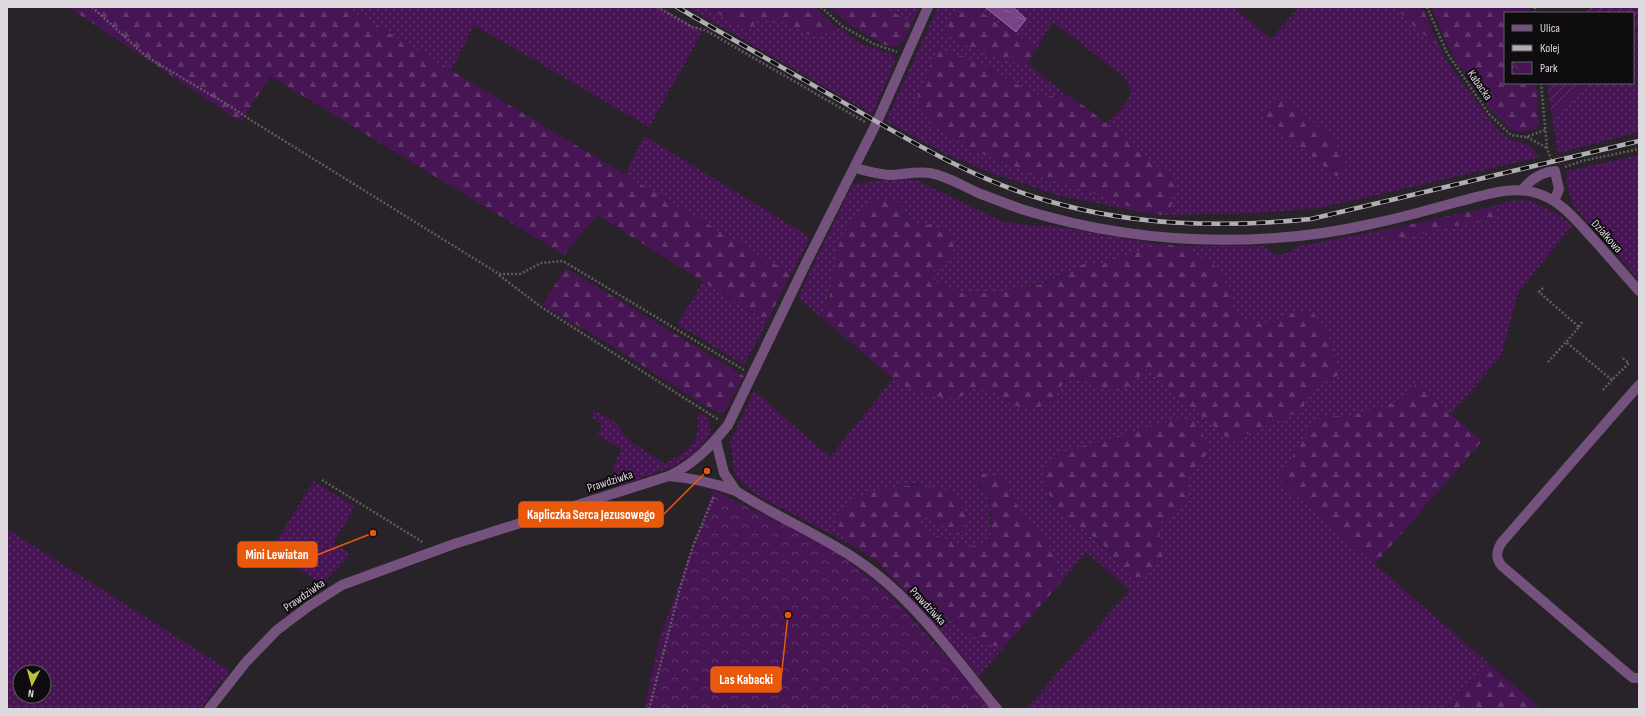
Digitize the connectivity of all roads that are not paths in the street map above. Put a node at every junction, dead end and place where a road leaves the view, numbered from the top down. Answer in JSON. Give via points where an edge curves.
{"nodes":[{"id":1,"x":928,"y":7,"type":"edge"},
{"id":2,"x":855,"y":168,"type":"junction"},
{"id":3,"x":1522,"y":190,"type":"junction"},
{"id":4,"x":1554,"y":201,"type":"junction"},
{"id":5,"x":1639,"y":291,"type":"edge"},
{"id":6,"x":1639,"y":385,"type":"edge"},
{"id":7,"x":716,"y":441,"type":"junction"},
{"id":8,"x":669,"y":476,"type":"junction"},
{"id":9,"x":736,"y":491,"type":"junction"},
{"id":10,"x":1639,"y":678,"type":"edge"},
{"id":11,"x":209,"y":709,"type":"edge"},
{"id":12,"x":997,"y":709,"type":"edge"}],
"edges":[{"from":1,"to":2,"type":"street"},
{"from":2,"to":3,"type":"street","via":[[874,174],[930,173],[981,194],[1052,218],[1135,234],[1190,240],[1277,238],[1311,234],[1370,224],[1510,190]]},
{"from":2,"to":7,"type":"street","via":[[728,425]]},
{"from":3,"to":4,"type":"street","name":"Działkowa"},
{"from":3,"to":4,"type":"street","via":[[1528,182],[1545,172],[1555,171],[1559,189]]},
{"from":4,"to":5,"type":"street","name":"Działkowa","via":[[1573,217]]},
{"from":6,"to":10,"type":"street","via":[[1502,542],[1497,556],[1502,566],[1632,678]]},
{"from":7,"to":8,"type":"street","via":[[694,461]]},
{"from":7,"to":9,"type":"street","via":[[724,473]]},
{"from":8,"to":9,"type":"street","name":"Prawdziwka","via":[[685,477]]},
{"from":8,"to":11,"type":"street","name":"Prawdziwka","via":[[436,551],[342,585],[277,630],[246,662]]},
{"from":9,"to":12,"type":"street","name":"Prawdziwka","via":[[875,573],[904,598]]}]}
